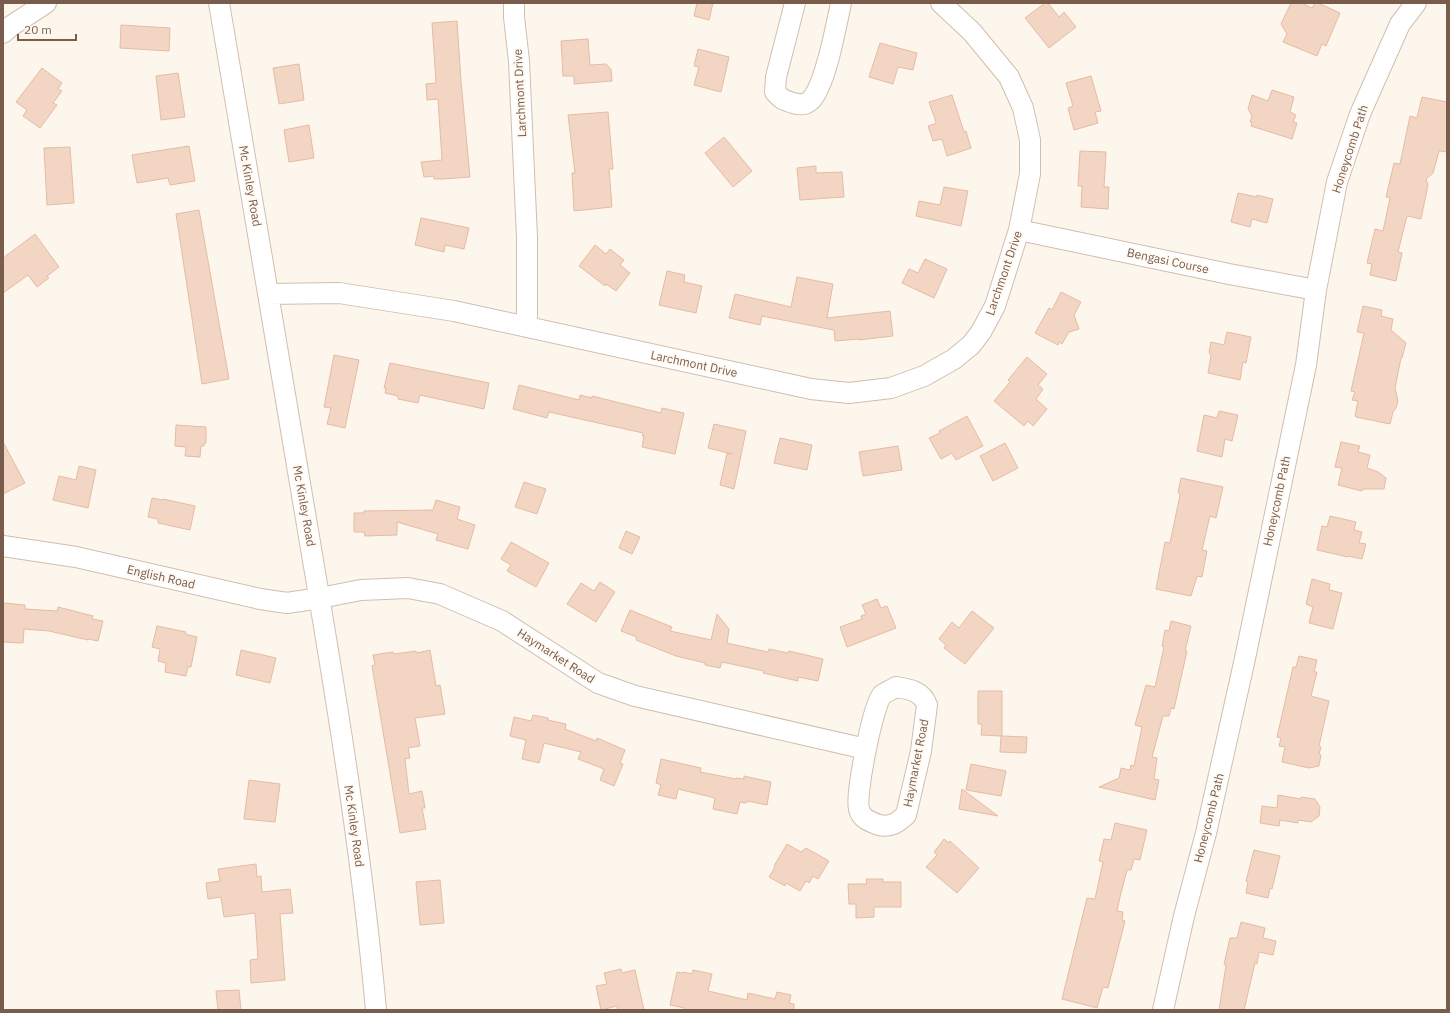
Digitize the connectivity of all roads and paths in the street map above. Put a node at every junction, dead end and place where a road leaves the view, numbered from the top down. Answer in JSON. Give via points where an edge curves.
{"nodes":[{"id":1,"x":46,"y":3,"type":"edge"},
{"id":2,"x":219,"y":3,"type":"edge"},
{"id":3,"x":514,"y":3,"type":"edge"},
{"id":4,"x":795,"y":3,"type":"edge"},
{"id":5,"x":841,"y":3,"type":"edge"},
{"id":6,"x":941,"y":3,"type":"edge"},
{"id":7,"x":1416,"y":3,"type":"edge"},
{"id":8,"x":3,"y":34,"type":"edge"},
{"id":9,"x":1019,"y":230,"type":"junction"},
{"id":10,"x":1316,"y":290,"type":"junction"},
{"id":11,"x":268,"y":294,"type":"junction"},
{"id":12,"x":526,"y":326,"type":"junction"},
{"id":13,"x":3,"y":546,"type":"edge"},
{"id":14,"x":320,"y":598,"type":"junction"},
{"id":15,"x":866,"y":749,"type":"junction"},
{"id":16,"x":376,"y":1010,"type":"edge"},
{"id":17,"x":1164,"y":1010,"type":"edge"}],
"edges":[{"from":1,"to":8,"type":"street"},
{"from":2,"to":11,"type":"street","name":"Mc Kinley Road"},
{"from":3,"to":12,"type":"street","name":"Larchmont Drive","via":[[527,238]]},
{"from":4,"to":5,"type":"street","via":[[776,78],[776,92],[782,100],[800,105],[810,101],[818,88],[830,55]]},
{"from":6,"to":9,"type":"street","name":"Larchmont Drive","via":[[972,32],[1009,77],[1023,108],[1030,140],[1030,174]]},
{"from":7,"to":10,"type":"street","name":"Honeycomb Path","via":[[1400,24],[1360,114],[1338,182]]},
{"from":9,"to":10,"type":"street","name":"Bengasi Course"},
{"from":9,"to":12,"type":"street","name":"Larchmont Drive","via":[[995,306],[971,345],[954,359],[924,376],[891,388],[849,393],[810,389]]},
{"from":10,"to":17,"type":"street","name":"Honeycomb Path","via":[[1306,365],[1244,663]]},
{"from":11,"to":12,"type":"street","name":"Larchmont Drive","via":[[339,293],[454,311]]},
{"from":11,"to":14,"type":"street","name":"Mc Kinley Road"},
{"from":13,"to":14,"type":"street","name":"English Road","via":[[76,557],[260,599],[287,603]]},
{"from":14,"to":15,"type":"street","name":"Haymarket Road","via":[[361,590],[408,588],[440,594],[502,621],[598,683],[635,696]]},
{"from":14,"to":16,"type":"street","name":"Mc Kinley Road","via":[[347,772]]},
{"from":15,"to":15,"type":"street","name":"Haymarket Road","via":[[858,794],[859,810],[866,820],[890,826],[906,815],[921,751],[927,705],[924,698],[911,689],[896,687],[882,695]]}]}
